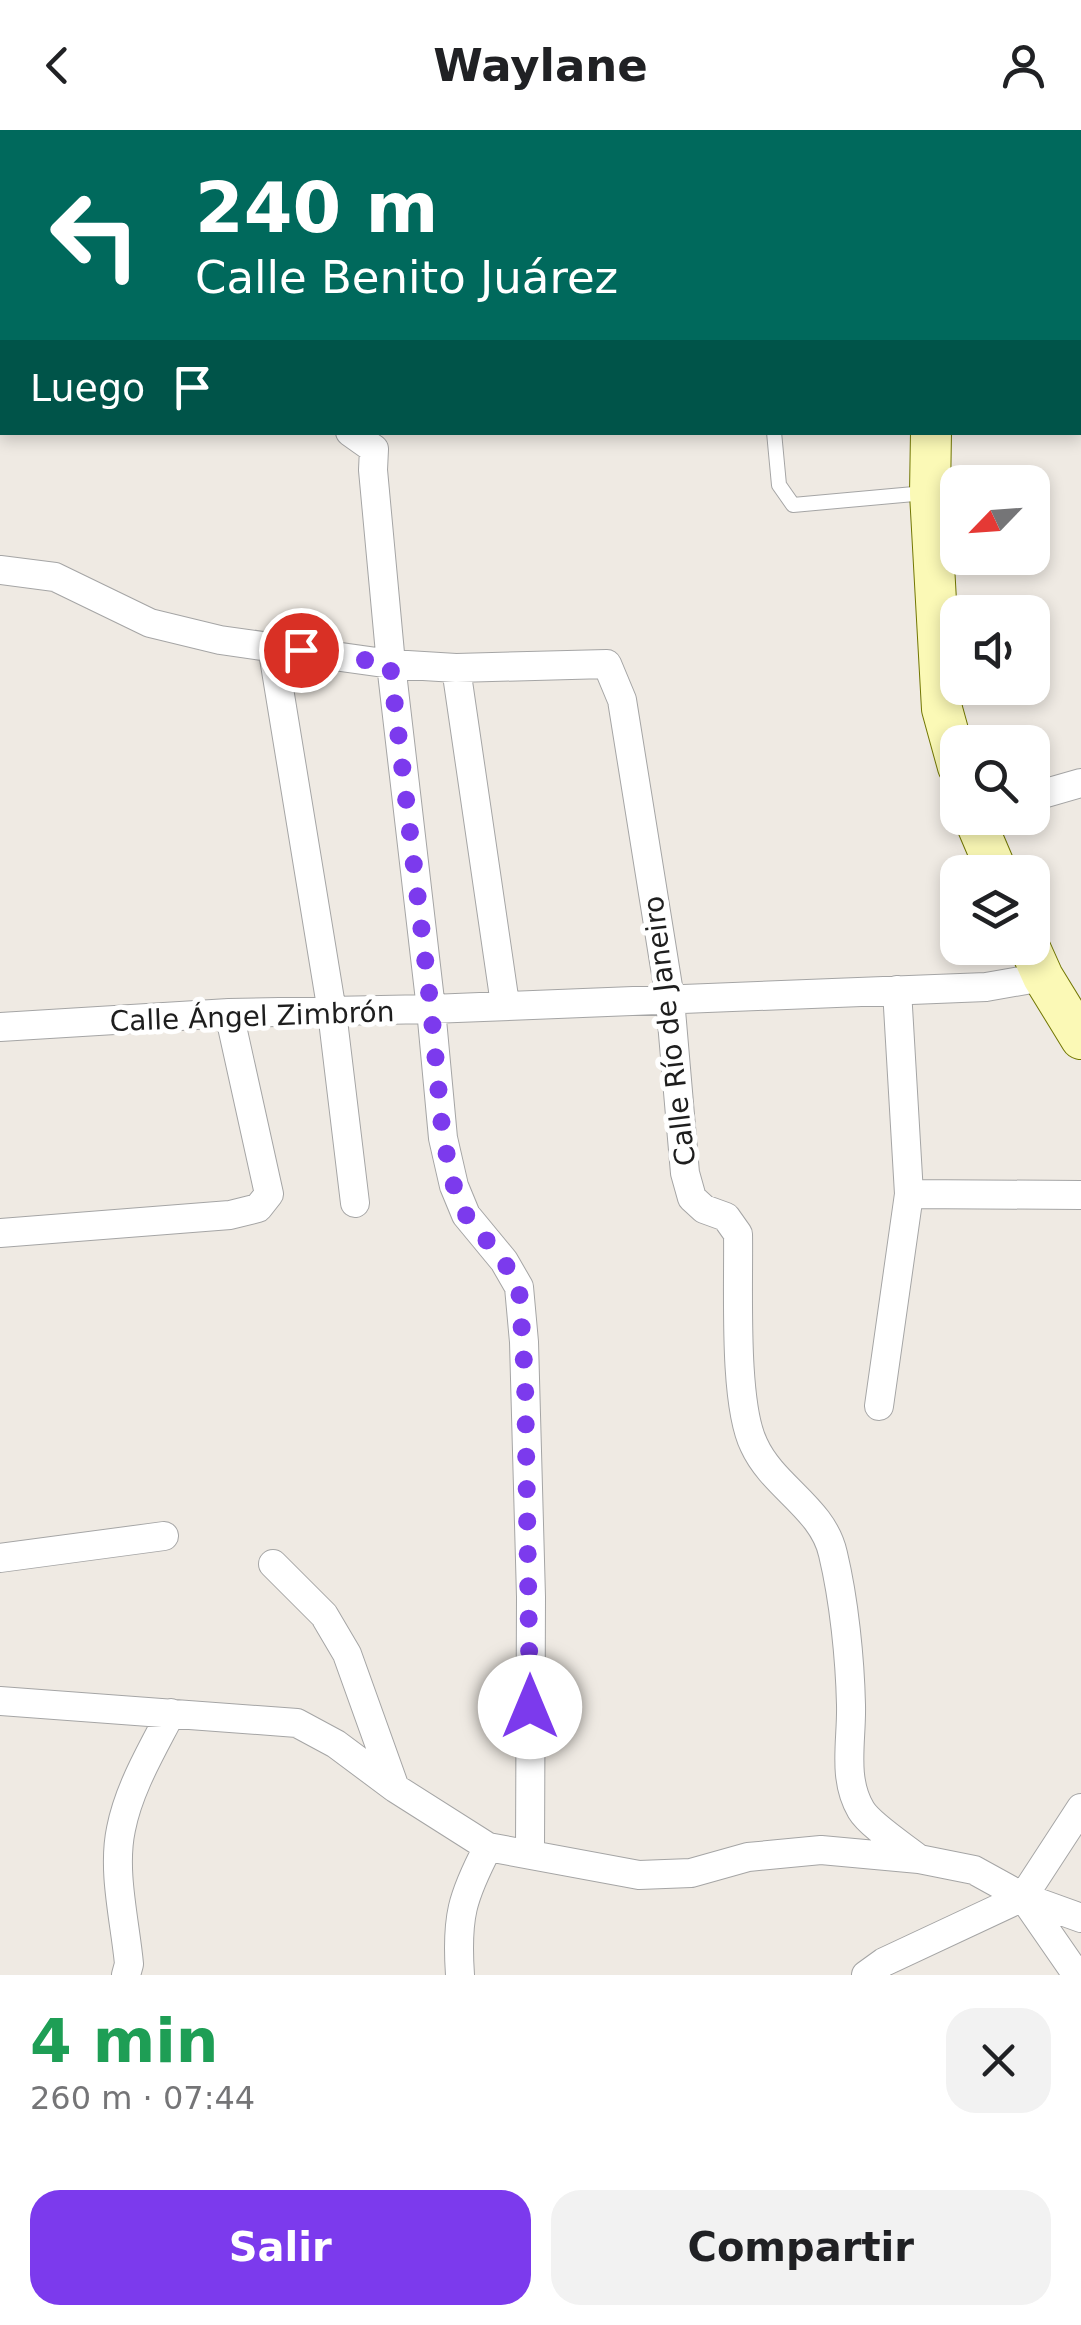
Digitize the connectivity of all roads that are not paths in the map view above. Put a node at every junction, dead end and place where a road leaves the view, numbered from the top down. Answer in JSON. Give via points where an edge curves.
{"nodes":[{"id":1,"x":774,"y":435,"type":"edge"},
{"id":2,"x":931,"y":435,"type":"edge"},
{"id":3,"x":383,"y":441,"type":"edge"},
{"id":4,"x":930,"y":493,"type":"junction"},
{"id":5,"x":0,"y":570,"type":"edge"},
{"id":6,"x":272,"y":646,"type":"junction"},
{"id":7,"x":390,"y":664,"type":"junction"},
{"id":8,"x":456,"y":668,"type":"junction"},
{"id":9,"x":947,"y":725,"type":"edge"},
{"id":10,"x":1081,"y":782,"type":"edge"},
{"id":11,"x":1050,"y":791,"type":"edge"},
{"id":12,"x":1030,"y":965,"type":"edge"},
{"id":13,"x":1038,"y":965,"type":"edge"},
{"id":14,"x":897,"y":990,"type":"junction"},
{"id":15,"x":670,"y":999,"type":"junction"},
{"id":16,"x":505,"y":1004,"type":"junction"},
{"id":17,"x":431,"y":1009,"type":"junction"},
{"id":18,"x":332,"y":1012,"type":"junction"},
{"id":19,"x":229,"y":1013,"type":"junction"},
{"id":20,"x":0,"y":1027,"type":"edge"},
{"id":21,"x":1081,"y":1039,"type":"edge"},
{"id":22,"x":909,"y":1194,"type":"junction"},
{"id":23,"x":1081,"y":1195,"type":"edge"},
{"id":24,"x":356,"y":1203,"type":"dead end"},
{"id":25,"x":0,"y":1233,"type":"edge"},
{"id":26,"x":879,"y":1406,"type":"dead end"},
{"id":27,"x":164,"y":1536,"type":"dead end"},
{"id":28,"x":0,"y":1558,"type":"edge"},
{"id":29,"x":273,"y":1564,"type":"dead end"},
{"id":30,"x":0,"y":1701,"type":"edge"},
{"id":31,"x":171,"y":1713,"type":"junction"},
{"id":32,"x":395,"y":1788,"type":"junction"},
{"id":33,"x":1081,"y":1808,"type":"edge"},
{"id":34,"x":488,"y":1847,"type":"junction"},
{"id":35,"x":530,"y":1853,"type":"junction"},
{"id":36,"x":918,"y":1859,"type":"junction"},
{"id":37,"x":1023,"y":1896,"type":"junction"},
{"id":38,"x":1081,"y":1918,"type":"edge"},
{"id":39,"x":126,"y":1975,"type":"edge"},
{"id":40,"x":460,"y":1975,"type":"edge"},
{"id":41,"x":866,"y":1975,"type":"edge"},
{"id":42,"x":1077,"y":1975,"type":"edge"}],
"edges":[{"from":1,"to":4,"type":"lane","via":[[779,486],[793,505]]},
{"from":2,"to":4,"type":"main road"},
{"from":3,"to":7,"type":"street","via":[[373,470]]},
{"from":4,"to":9,"type":"main road"},
{"from":5,"to":6,"type":"street","via":[[55,578],[150,622]]},
{"from":6,"to":7,"type":"street"},
{"from":6,"to":18,"type":"street"},
{"from":7,"to":8,"type":"street"},
{"from":7,"to":17,"type":"street"},
{"from":8,"to":15,"type":"street","name":"Calle Río de Janeiro","via":[[607,664],[622,700]]},
{"from":8,"to":16,"type":"street"},
{"from":10,"to":11,"type":"street"},
{"from":12,"to":14,"type":"street","name":"Calle Ángel Zimbrón","via":[[986,987]]},
{"from":13,"to":21,"type":"main road"},
{"from":14,"to":15,"type":"street","name":"Calle Ángel Zimbrón"},
{"from":14,"to":22,"type":"street"},
{"from":15,"to":16,"type":"street","name":"Calle Ángel Zimbrón"},
{"from":15,"to":36,"type":"street","name":"Calle Río de Janeiro","via":[[692,1198],[726,1217],[738,1234],[743,1405],[753,1444],[777,1480],[813,1514],[833,1550],[852,1706],[852,1783],[862,1812]]},
{"from":16,"to":17,"type":"street","name":"Calle Ángel Zimbrón"},
{"from":17,"to":18,"type":"street","name":"Calle Ángel Zimbrón"},
{"from":17,"to":35,"type":"street","via":[[454,1186],[466,1215],[519,1287],[531,1597]]},
{"from":18,"to":19,"type":"street","name":"Calle Ángel Zimbrón"},
{"from":18,"to":24,"type":"street"},
{"from":19,"to":20,"type":"street","name":"Calle Ángel Zimbrón"},
{"from":19,"to":25,"type":"street","via":[[270,1194],[258,1208]]},
{"from":22,"to":23,"type":"street"},
{"from":22,"to":26,"type":"street"},
{"from":27,"to":28,"type":"street"},
{"from":29,"to":32,"type":"street","via":[[324,1614],[346,1654]]},
{"from":30,"to":31,"type":"street"},
{"from":31,"to":32,"type":"street","via":[[297,1723]]},
{"from":31,"to":39,"type":"street","via":[[120,1830]]},
{"from":32,"to":34,"type":"street"},
{"from":33,"to":37,"type":"street"},
{"from":34,"to":35,"type":"street"},
{"from":34,"to":40,"type":"street","via":[[463,1895]]},
{"from":35,"to":36,"type":"street","via":[[639,1875],[691,1873],[748,1857],[820,1850]]},
{"from":36,"to":37,"type":"street","via":[[974,1870]]},
{"from":37,"to":38,"type":"street"},
{"from":37,"to":41,"type":"street"},
{"from":37,"to":42,"type":"street"}]}
